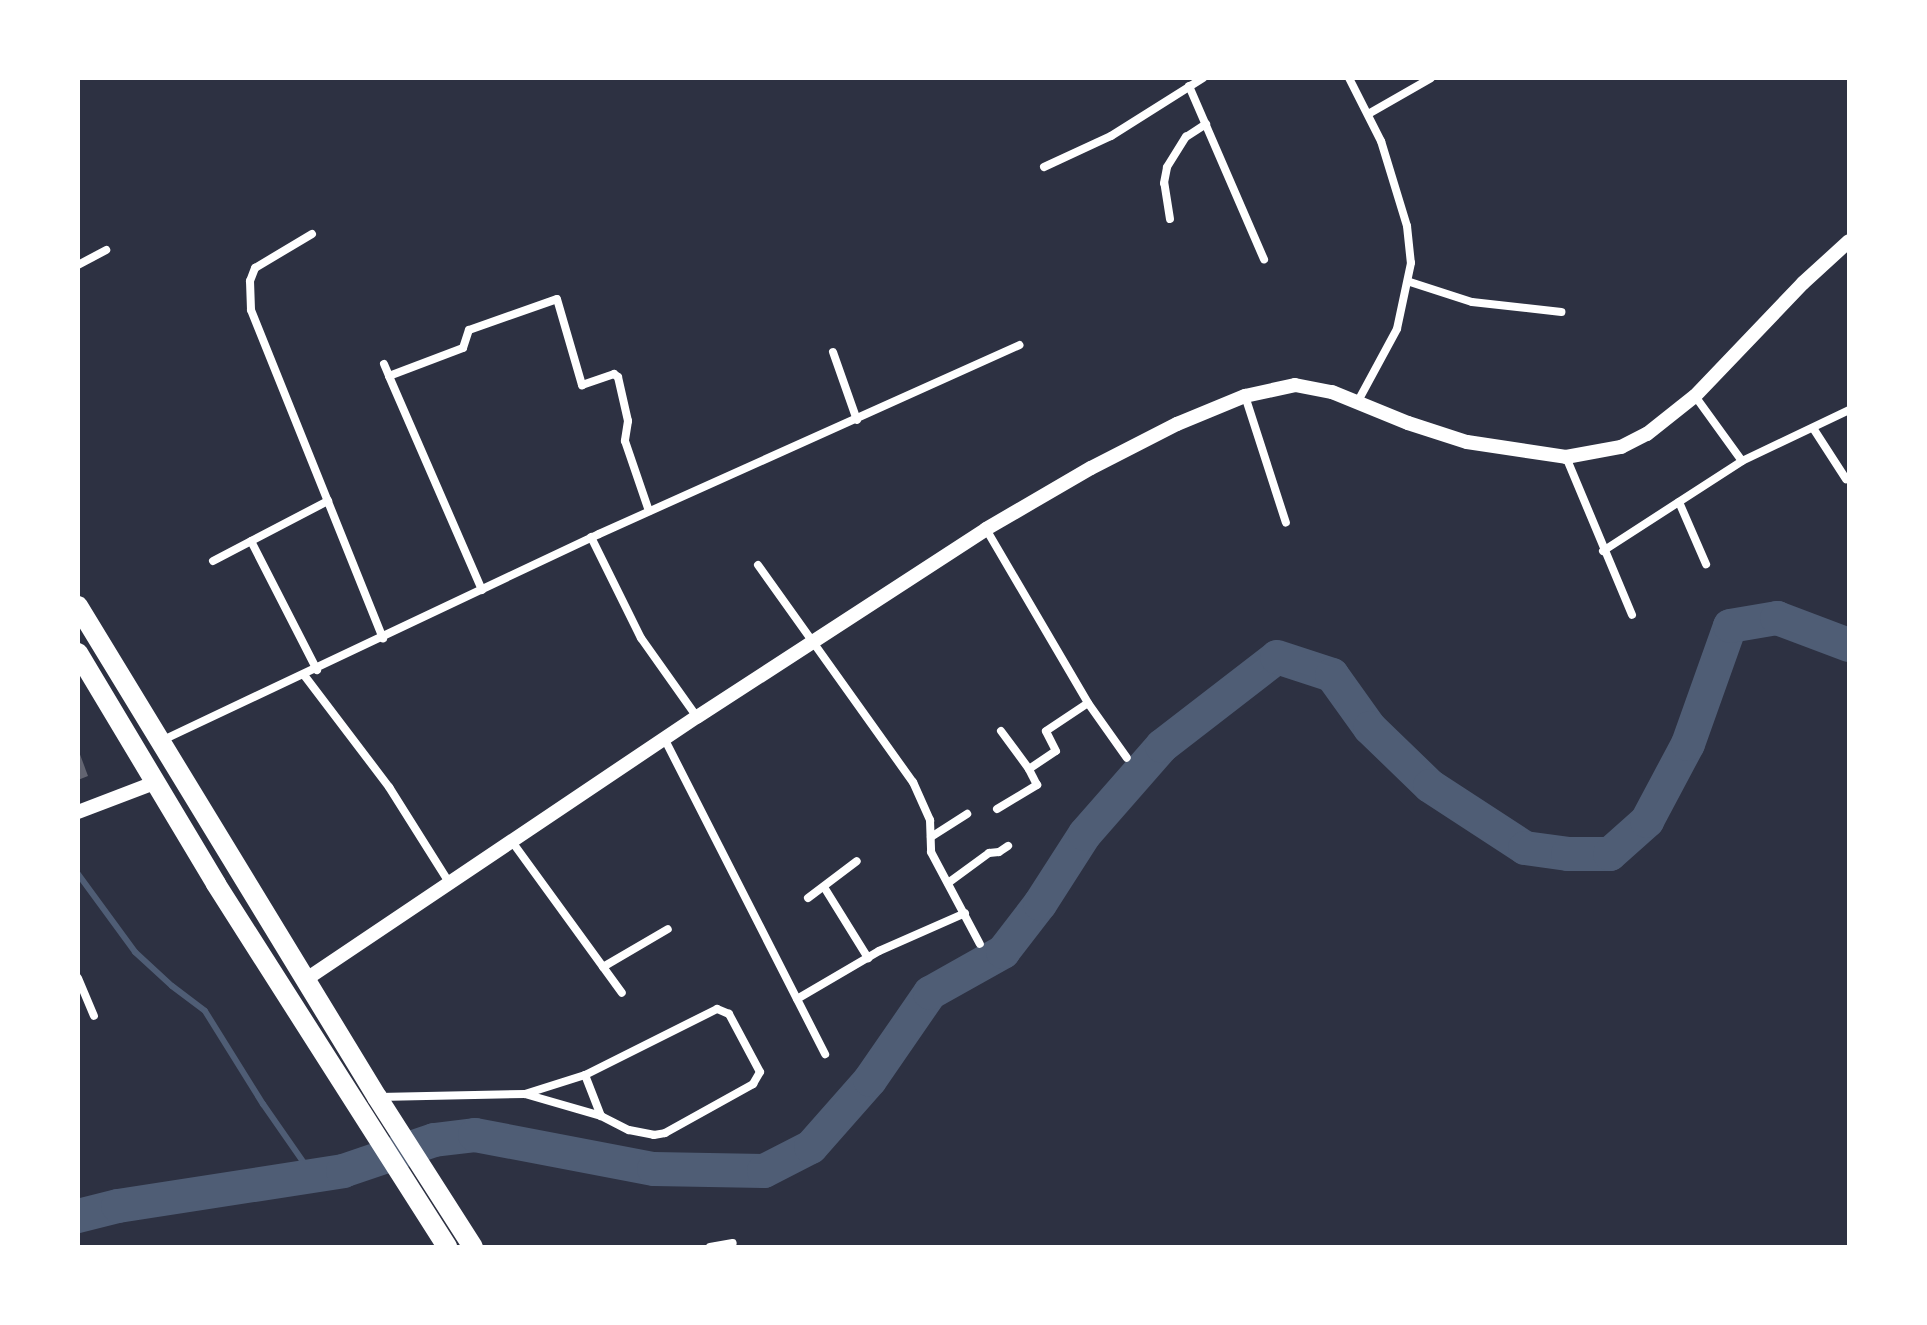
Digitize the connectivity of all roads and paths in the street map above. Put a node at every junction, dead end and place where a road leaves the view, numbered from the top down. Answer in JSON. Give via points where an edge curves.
{"nodes":[{"id":1,"x":1203,"y":78,"type":"edge"},
{"id":2,"x":1349,"y":78,"type":"edge"},
{"id":3,"x":1431,"y":78,"type":"edge"},
{"id":4,"x":1189,"y":86,"type":"junction"},
{"id":5,"x":1370,"y":113,"type":"junction"},
{"id":6,"x":1206,"y":124,"type":"junction"},
{"id":7,"x":1044,"y":167,"type":"dead end"},
{"id":8,"x":1170,"y":219,"type":"dead end"},
{"id":9,"x":312,"y":234,"type":"dead end"},
{"id":10,"x":1849,"y":241,"type":"edge"},
{"id":11,"x":106,"y":250,"type":"dead end"},
{"id":12,"x":1264,"y":259,"type":"dead end"},
{"id":13,"x":78,"y":265,"type":"edge"},
{"id":14,"x":1410,"y":282,"type":"junction"},
{"id":15,"x":1561,"y":312,"type":"dead end"},
{"id":16,"x":1019,"y":345,"type":"dead end"},
{"id":17,"x":833,"y":352,"type":"dead end"},
{"id":18,"x":384,"y":364,"type":"dead end"},
{"id":19,"x":389,"y":376,"type":"junction"},
{"id":20,"x":1245,"y":396,"type":"junction"},
{"id":21,"x":1695,"y":396,"type":"junction"},
{"id":22,"x":1358,"y":401,"type":"junction"},
{"id":23,"x":1849,"y":410,"type":"edge"},
{"id":24,"x":857,"y":420,"type":"junction"},
{"id":25,"x":1813,"y":428,"type":"junction"},
{"id":26,"x":1566,"y":457,"type":"junction"},
{"id":27,"x":1742,"y":461,"type":"junction"},
{"id":28,"x":1846,"y":479,"type":"dead end"},
{"id":29,"x":328,"y":501,"type":"junction"},
{"id":30,"x":1679,"y":502,"type":"junction"},
{"id":31,"x":649,"y":511,"type":"junction"},
{"id":32,"x":1286,"y":523,"type":"dead end"},
{"id":33,"x":986,"y":529,"type":"junction"},
{"id":34,"x":591,"y":537,"type":"junction"},
{"id":35,"x":251,"y":541,"type":"junction"},
{"id":36,"x":1603,"y":551,"type":"junction"},
{"id":37,"x":213,"y":561,"type":"dead end"},
{"id":38,"x":1706,"y":564,"type":"dead end"},
{"id":39,"x":758,"y":565,"type":"dead end"},
{"id":40,"x":482,"y":590,"type":"junction"},
{"id":41,"x":78,"y":606,"type":"edge"},
{"id":42,"x":1632,"y":615,"type":"dead end"},
{"id":43,"x":383,"y":638,"type":"junction"},
{"id":44,"x":811,"y":644,"type":"junction"},
{"id":45,"x":78,"y":653,"type":"edge"},
{"id":46,"x":317,"y":670,"type":"junction"},
{"id":47,"x":304,"y":675,"type":"junction"},
{"id":48,"x":1088,"y":703,"type":"junction"},
{"id":49,"x":697,"y":717,"type":"junction"},
{"id":50,"x":1001,"y":731,"type":"dead end"},
{"id":51,"x":664,"y":738,"type":"junction"},
{"id":52,"x":158,"y":742,"type":"junction"},
{"id":53,"x":1127,"y":758,"type":"dead end"},
{"id":54,"x":1029,"y":769,"type":"junction"},
{"id":55,"x":154,"y":783,"type":"junction"},
{"id":56,"x":997,"y":809,"type":"dead end"},
{"id":57,"x":78,"y":812,"type":"edge"},
{"id":58,"x":967,"y":814,"type":"dead end"},
{"id":59,"x":931,"y":837,"type":"junction"},
{"id":60,"x":513,"y":843,"type":"junction"},
{"id":61,"x":1008,"y":846,"type":"dead end"},
{"id":62,"x":857,"y":861,"type":"dead end"},
{"id":63,"x":948,"y":883,"type":"junction"},
{"id":64,"x":450,"y":884,"type":"junction"},
{"id":65,"x":824,"y":887,"type":"junction"},
{"id":66,"x":808,"y":898,"type":"dead end"},
{"id":67,"x":965,"y":913,"type":"junction"},
{"id":68,"x":668,"y":929,"type":"dead end"},
{"id":69,"x":980,"y":944,"type":"dead end"},
{"id":70,"x":868,"y":958,"type":"junction"},
{"id":71,"x":603,"y":967,"type":"junction"},
{"id":72,"x":78,"y":978,"type":"edge"},
{"id":73,"x":305,"y":980,"type":"junction"},
{"id":74,"x":622,"y":993,"type":"dead end"},
{"id":75,"x":797,"y":999,"type":"junction"},
{"id":76,"x":94,"y":1016,"type":"dead end"},
{"id":77,"x":825,"y":1054,"type":"dead end"},
{"id":78,"x":585,"y":1075,"type":"junction"},
{"id":79,"x":525,"y":1094,"type":"junction"},
{"id":80,"x":377,"y":1097,"type":"junction"},
{"id":81,"x":601,"y":1116,"type":"junction"},
{"id":82,"x":733,"y":1243,"type":"dead end"},
{"id":83,"x":447,"y":1247,"type":"edge"},
{"id":84,"x":473,"y":1247,"type":"edge"},
{"id":85,"x":710,"y":1247,"type":"edge"}],
"edges":[{"from":1,"to":4,"type":"street"},
{"from":2,"to":5,"type":"street"},
{"from":3,"to":5,"type":"street"},
{"from":4,"to":6,"type":"street"},
{"from":4,"to":7,"type":"street","via":[[1111,136]]},
{"from":5,"to":14,"type":"street","via":[[1407,226]]},
{"from":6,"to":8,"type":"street","via":[[1186,137],[1167,167]]},
{"from":6,"to":12,"type":"street"},
{"from":9,"to":29,"type":"street","via":[[255,268],[249,296],[255,326]]},
{"from":10,"to":21,"type":"street"},
{"from":11,"to":13,"type":"street"},
{"from":14,"to":15,"type":"street","via":[[1472,302]]},
{"from":14,"to":22,"type":"street","via":[[1397,329]]},
{"from":16,"to":24,"type":"street"},
{"from":17,"to":24,"type":"street"},
{"from":18,"to":19,"type":"street"},
{"from":19,"to":31,"type":"street","via":[[463,348],[469,330],[557,299],[582,385],[618,377],[628,421],[625,441]]},
{"from":19,"to":40,"type":"street"},
{"from":20,"to":22,"type":"street","via":[[1295,385]]},
{"from":20,"to":32,"type":"street"},
{"from":20,"to":33,"type":"street","via":[[1135,444]]},
{"from":21,"to":26,"type":"street","via":[[1647,434],[1621,447]]},
{"from":21,"to":27,"type":"street"},
{"from":22,"to":26,"type":"street","via":[[1467,442]]},
{"from":23,"to":25,"type":"street"},
{"from":24,"to":31,"type":"street"},
{"from":25,"to":27,"type":"street"},
{"from":25,"to":28,"type":"street"},
{"from":26,"to":36,"type":"street"},
{"from":27,"to":30,"type":"street"},
{"from":29,"to":35,"type":"street"},
{"from":29,"to":43,"type":"street"},
{"from":30,"to":36,"type":"street"},
{"from":30,"to":38,"type":"street"},
{"from":31,"to":34,"type":"street"},
{"from":33,"to":44,"type":"street"},
{"from":33,"to":48,"type":"street"},
{"from":34,"to":40,"type":"street"},
{"from":34,"to":49,"type":"street","via":[[641,638]]},
{"from":35,"to":37,"type":"street"},
{"from":35,"to":46,"type":"street"},
{"from":36,"to":42,"type":"street"},
{"from":39,"to":44,"type":"street"},
{"from":40,"to":43,"type":"street"},
{"from":41,"to":52,"type":"highway"},
{"from":43,"to":46,"type":"street"},
{"from":44,"to":49,"type":"street"},
{"from":44,"to":59,"type":"street","via":[[913,782],[930,820]]},
{"from":45,"to":55,"type":"highway"},
{"from":46,"to":47,"type":"street"},
{"from":47,"to":52,"type":"street"},
{"from":47,"to":64,"type":"street","via":[[389,787]]},
{"from":48,"to":53,"type":"street"},
{"from":48,"to":54,"type":"street","via":[[1049,727],[1045,734],[1055,752]]},
{"from":49,"to":51,"type":"street"},
{"from":50,"to":54,"type":"street"},
{"from":51,"to":60,"type":"street"},
{"from":51,"to":75,"type":"street"},
{"from":52,"to":73,"type":"highway"},
{"from":54,"to":56,"type":"street","via":[[1037,785]]},
{"from":55,"to":57,"type":"street"},
{"from":55,"to":83,"type":"highway"},
{"from":58,"to":59,"type":"street"},
{"from":59,"to":63,"type":"street","via":[[931,852]]},
{"from":60,"to":64,"type":"street"},
{"from":60,"to":71,"type":"street"},
{"from":61,"to":63,"type":"street","via":[[989,853]]},
{"from":62,"to":65,"type":"street"},
{"from":63,"to":67,"type":"street"},
{"from":64,"to":73,"type":"street"},
{"from":65,"to":66,"type":"street"},
{"from":65,"to":70,"type":"street"},
{"from":67,"to":69,"type":"street"},
{"from":67,"to":70,"type":"street"},
{"from":68,"to":71,"type":"street"},
{"from":70,"to":75,"type":"street"},
{"from":71,"to":74,"type":"street"},
{"from":72,"to":76,"type":"street"},
{"from":73,"to":80,"type":"highway"},
{"from":75,"to":77,"type":"street"},
{"from":78,"to":79,"type":"street"},
{"from":78,"to":81,"type":"street"},
{"from":78,"to":81,"type":"street","via":[[717,1009],[729,1014],[758,1064],[760,1075],[753,1084],[665,1133],[643,1134]]},
{"from":79,"to":80,"type":"street"},
{"from":79,"to":81,"type":"street"},
{"from":80,"to":84,"type":"highway"},
{"from":82,"to":85,"type":"street"}]}
